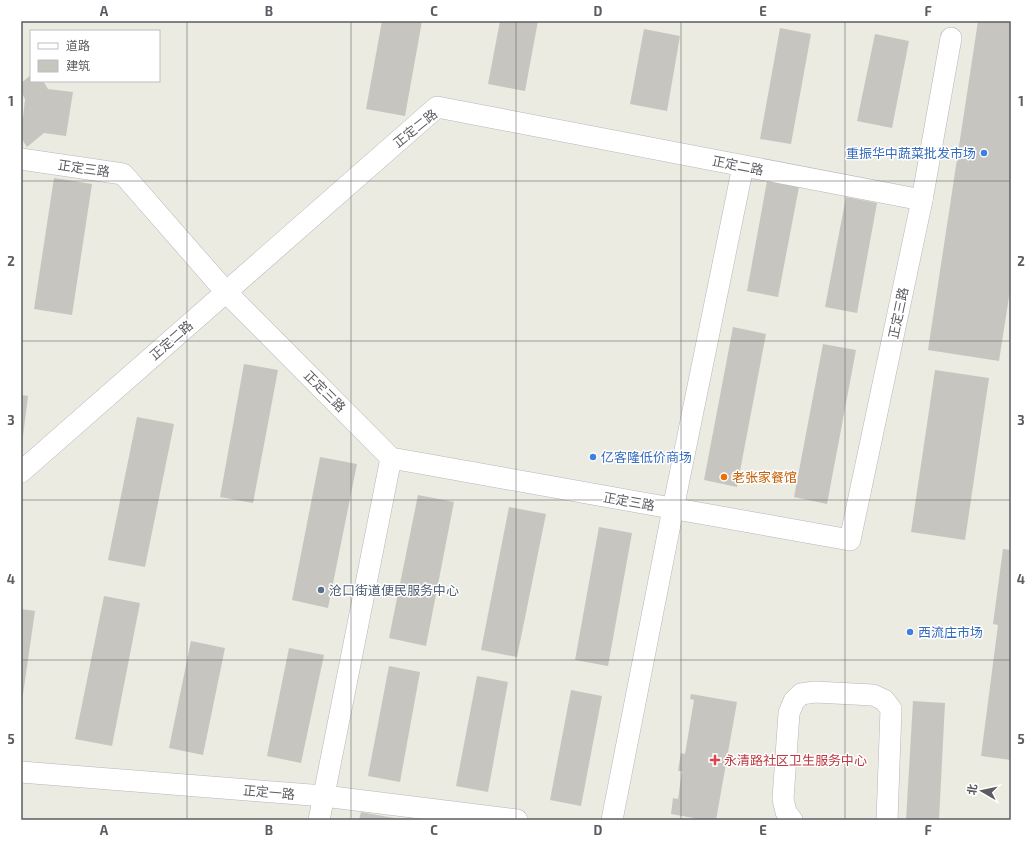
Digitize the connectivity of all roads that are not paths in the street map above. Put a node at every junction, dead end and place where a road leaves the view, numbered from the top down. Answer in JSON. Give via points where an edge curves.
{"nodes":[{"id":1,"x":951,"y":38,"type":"dead end"},
{"id":2,"x":21,"y":159,"type":"edge"},
{"id":3,"x":743,"y":166,"type":"junction"},
{"id":4,"x":922,"y":200,"type":"junction"},
{"id":5,"x":226,"y":292,"type":"junction"},
{"id":6,"x":391,"y":458,"type":"junction"},
{"id":7,"x":21,"y":472,"type":"edge"},
{"id":8,"x":673,"y":508,"type":"junction"},
{"id":9,"x":21,"y":772,"type":"edge"},
{"id":10,"x":324,"y":796,"type":"junction"},
{"id":11,"x":319,"y":820,"type":"edge"},
{"id":12,"x":517,"y":820,"type":"edge"},
{"id":13,"x":612,"y":820,"type":"edge"},
{"id":14,"x":792,"y":820,"type":"edge"},
{"id":15,"x":887,"y":820,"type":"edge"}],
"edges":[{"from":1,"to":4,"type":"lane","name":"正定三路"},
{"from":2,"to":5,"type":"lane","name":"正定三路","via":[[123,174]]},
{"from":3,"to":4,"type":"lane","name":"正定二路"},
{"from":3,"to":5,"type":"lane","name":"正定二路","via":[[437,107]]},
{"from":3,"to":8,"type":"lane"},
{"from":4,"to":8,"type":"lane","name":"正定三路","via":[[850,540]]},
{"from":5,"to":6,"type":"lane","name":"正定三路"},
{"from":5,"to":7,"type":"lane","name":"正定二路"},
{"from":6,"to":8,"type":"lane","name":"正定三路"},
{"from":6,"to":10,"type":"lane"},
{"from":8,"to":13,"type":"lane"},
{"from":9,"to":10,"type":"lane","name":"正定一路"},
{"from":10,"to":11,"type":"lane"},
{"from":10,"to":12,"type":"lane","name":"正定一路"},
{"from":14,"to":15,"type":"lane","via":[[786,812],[783,799],[789,713],[794,700],[802,694],[815,692],[873,695],[884,700],[891,709]]}]}
